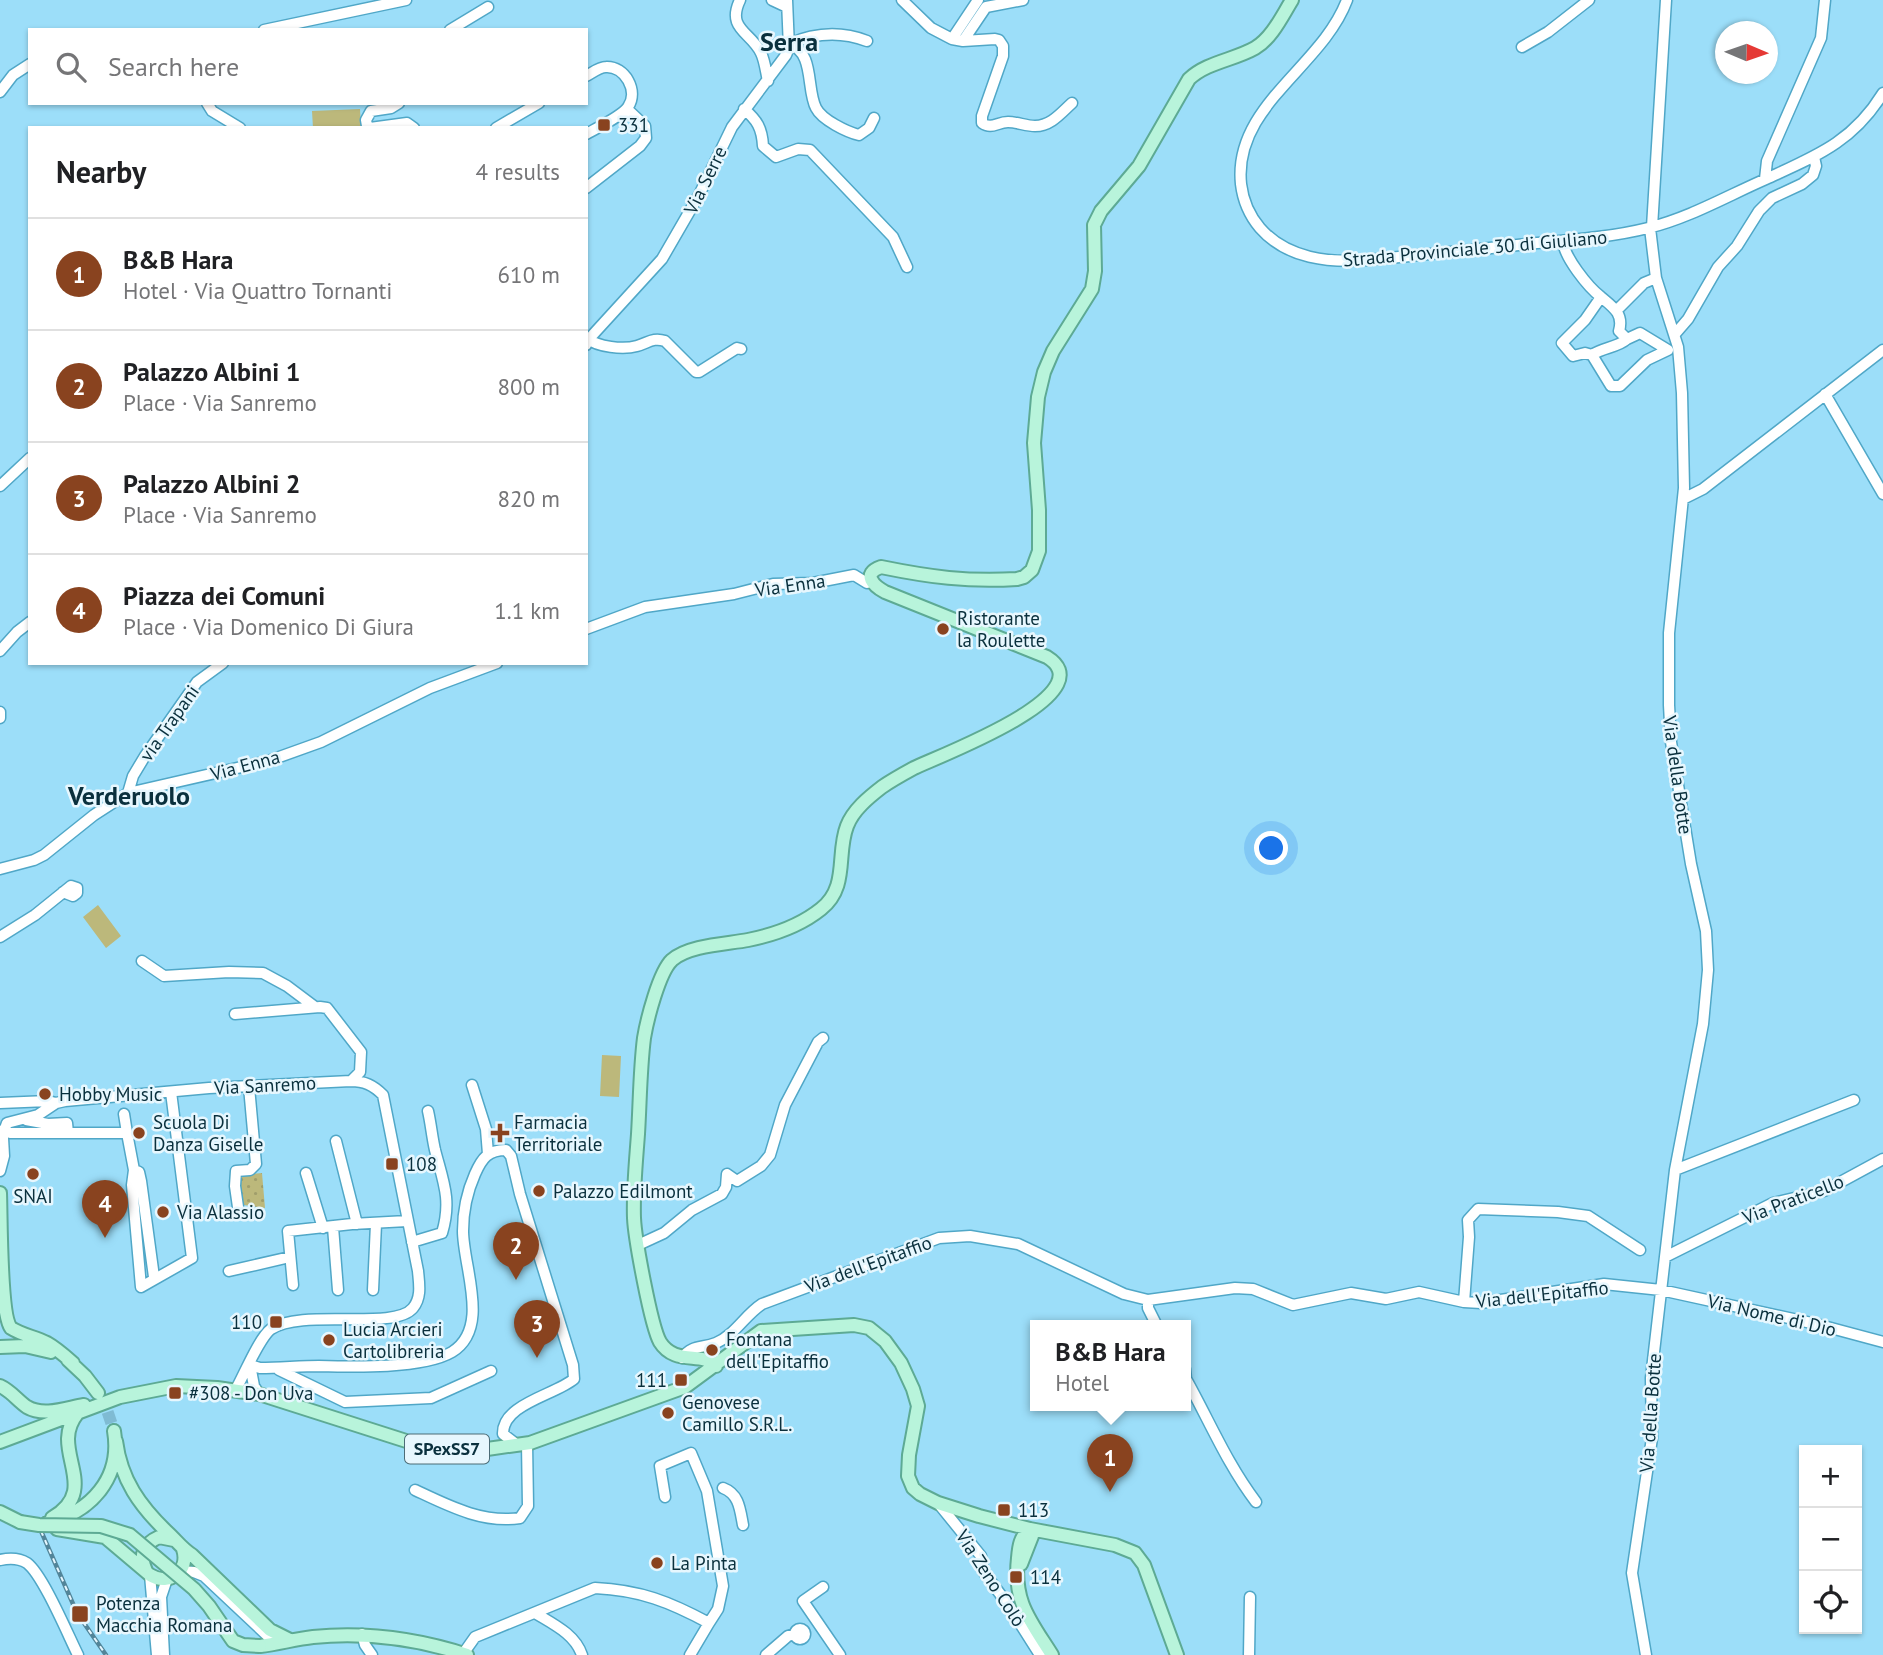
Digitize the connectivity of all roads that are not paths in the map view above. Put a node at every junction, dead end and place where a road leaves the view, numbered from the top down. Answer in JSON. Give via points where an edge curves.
{"nodes":[{"id":1,"x":406,"y":0,"type":"edge"},
{"id":2,"x":740,"y":0,"type":"edge"},
{"id":3,"x":772,"y":0,"type":"edge"},
{"id":4,"x":902,"y":0,"type":"edge"},
{"id":5,"x":978,"y":0,"type":"edge"},
{"id":6,"x":1023,"y":0,"type":"edge"},
{"id":7,"x":1292,"y":0,"type":"edge"},
{"id":8,"x":1348,"y":0,"type":"edge"},
{"id":9,"x":1589,"y":0,"type":"edge"},
{"id":10,"x":1665,"y":0,"type":"edge"},
{"id":11,"x":1825,"y":0,"type":"edge"},
{"id":12,"x":787,"y":4,"type":"edge"},
{"id":13,"x":488,"y":6,"type":"dead end"},
{"id":14,"x":273,"y":28,"type":"edge"},
{"id":15,"x":453,"y":28,"type":"edge"},
{"id":16,"x":952,"y":39,"type":"junction"},
{"id":17,"x":867,"y":41,"type":"dead end"},
{"id":18,"x":963,"y":41,"type":"junction"},
{"id":19,"x":789,"y":44,"type":"junction"},
{"id":20,"x":1522,"y":47,"type":"dead end"},
{"id":21,"x":28,"y":65,"type":"edge"},
{"id":22,"x":588,"y":75,"type":"edge"},
{"id":23,"x":768,"y":81,"type":"junction"},
{"id":24,"x":0,"y":92,"type":"edge"},
{"id":25,"x":1882,"y":98,"type":"edge"},
{"id":26,"x":1072,"y":103,"type":"dead end"},
{"id":27,"x":208,"y":105,"type":"edge"},
{"id":28,"x":396,"y":105,"type":"edge"},
{"id":29,"x":536,"y":105,"type":"edge"},
{"id":30,"x":627,"y":109,"type":"junction"},
{"id":31,"x":744,"y":109,"type":"junction"},
{"id":32,"x":874,"y":118,"type":"dead end"},
{"id":33,"x":237,"y":126,"type":"edge"},
{"id":34,"x":367,"y":126,"type":"edge"},
{"id":35,"x":385,"y":126,"type":"edge"},
{"id":36,"x":412,"y":126,"type":"edge"},
{"id":37,"x":499,"y":126,"type":"edge"},
{"id":38,"x":588,"y":133,"type":"edge"},
{"id":39,"x":1815,"y":157,"type":"junction"},
{"id":40,"x":1765,"y":179,"type":"junction"},
{"id":41,"x":588,"y":186,"type":"edge"},
{"id":42,"x":1651,"y":227,"type":"junction"},
{"id":43,"x":1563,"y":241,"type":"junction"},
{"id":44,"x":906,"y":267,"type":"dead end"},
{"id":45,"x":1657,"y":278,"type":"junction"},
{"id":46,"x":1601,"y":297,"type":"junction"},
{"id":47,"x":1617,"y":310,"type":"junction"},
{"id":48,"x":1675,"y":334,"type":"junction"},
{"id":49,"x":1627,"y":339,"type":"junction"},
{"id":50,"x":588,"y":340,"type":"edge"},
{"id":51,"x":588,"y":341,"type":"edge"},
{"id":52,"x":741,"y":349,"type":"dead end"},
{"id":53,"x":1883,"y":350,"type":"edge"},
{"id":54,"x":1592,"y":355,"type":"junction"},
{"id":55,"x":1825,"y":394,"type":"junction"},
{"id":56,"x":28,"y":460,"type":"edge"},
{"id":57,"x":0,"y":486,"type":"edge"},
{"id":58,"x":1883,"y":494,"type":"edge"},
{"id":59,"x":1683,"y":499,"type":"junction"},
{"id":60,"x":871,"y":582,"type":"junction"},
{"id":61,"x":28,"y":624,"type":"edge"},
{"id":62,"x":588,"y":628,"type":"edge"},
{"id":63,"x":0,"y":651,"type":"edge"},
{"id":64,"x":220,"y":665,"type":"edge"},
{"id":65,"x":492,"y":665,"type":"edge"},
{"id":66,"x":0,"y":712,"type":"edge"},
{"id":67,"x":0,"y":718,"type":"edge"},
{"id":68,"x":128,"y":793,"type":"junction"},
{"id":69,"x":0,"y":869,"type":"edge"},
{"id":70,"x":63,"y":892,"type":"dead end"},
{"id":71,"x":0,"y":937,"type":"edge"},
{"id":72,"x":142,"y":961,"type":"dead end"},
{"id":73,"x":315,"y":1007,"type":"junction"},
{"id":74,"x":235,"y":1014,"type":"dead end"},
{"id":75,"x":823,"y":1038,"type":"dead end"},
{"id":76,"x":351,"y":1081,"type":"junction"},
{"id":77,"x":472,"y":1085,"type":"dead end"},
{"id":78,"x":249,"y":1087,"type":"junction"},
{"id":79,"x":171,"y":1092,"type":"junction"},
{"id":80,"x":1854,"y":1100,"type":"dead end"},
{"id":81,"x":0,"y":1103,"type":"edge"},
{"id":82,"x":56,"y":1103,"type":"junction"},
{"id":83,"x":428,"y":1111,"type":"dead end"},
{"id":84,"x":124,"y":1114,"type":"dead end"},
{"id":85,"x":18,"y":1119,"type":"junction"},
{"id":86,"x":1,"y":1129,"type":"edge"},
{"id":87,"x":68,"y":1133,"type":"junction"},
{"id":88,"x":127,"y":1133,"type":"junction"},
{"id":89,"x":336,"y":1141,"type":"dead end"},
{"id":90,"x":0,"y":1143,"type":"edge"},
{"id":91,"x":488,"y":1154,"type":"junction"},
{"id":92,"x":1883,"y":1159,"type":"edge"},
{"id":93,"x":134,"y":1170,"type":"junction"},
{"id":94,"x":1675,"y":1170,"type":"junction"},
{"id":95,"x":0,"y":1171,"type":"edge"},
{"id":96,"x":306,"y":1173,"type":"dead end"},
{"id":97,"x":0,"y":1193,"type":"edge"},
{"id":98,"x":238,"y":1207,"type":"dead end"},
{"id":99,"x":407,"y":1222,"type":"junction"},
{"id":100,"x":357,"y":1224,"type":"junction"},
{"id":101,"x":376,"y":1224,"type":"junction"},
{"id":102,"x":328,"y":1227,"type":"junction"},
{"id":103,"x":412,"y":1242,"type":"junction"},
{"id":104,"x":638,"y":1245,"type":"junction"},
{"id":105,"x":1640,"y":1250,"type":"dead end"},
{"id":106,"x":290,"y":1257,"type":"junction"},
{"id":107,"x":1665,"y":1257,"type":"junction"},
{"id":108,"x":229,"y":1271,"type":"dead end"},
{"id":109,"x":154,"y":1277,"type":"junction"},
{"id":110,"x":293,"y":1285,"type":"dead end"},
{"id":111,"x":338,"y":1290,"type":"dead end"},
{"id":112,"x":373,"y":1290,"type":"dead end"},
{"id":113,"x":1661,"y":1290,"type":"junction"},
{"id":114,"x":1148,"y":1300,"type":"junction"},
{"id":115,"x":1464,"y":1302,"type":"junction"},
{"id":116,"x":1154,"y":1320,"type":"edge"},
{"id":117,"x":1883,"y":1342,"type":"edge"},
{"id":118,"x":0,"y":1347,"type":"edge"},
{"id":119,"x":682,"y":1358,"type":"junction"},
{"id":120,"x":73,"y":1363,"type":"junction"},
{"id":121,"x":250,"y":1365,"type":"junction"},
{"id":122,"x":716,"y":1366,"type":"junction"},
{"id":123,"x":276,"y":1368,"type":"junction"},
{"id":124,"x":491,"y":1371,"type":"dead end"},
{"id":125,"x":0,"y":1385,"type":"edge"},
{"id":126,"x":1191,"y":1389,"type":"edge"},
{"id":127,"x":236,"y":1390,"type":"junction"},
{"id":128,"x":259,"y":1394,"type":"junction"},
{"id":129,"x":101,"y":1398,"type":"junction"},
{"id":130,"x":78,"y":1413,"type":"junction"},
{"id":131,"x":0,"y":1442,"type":"edge"},
{"id":132,"x":521,"y":1443,"type":"junction"},
{"id":133,"x":723,"y":1488,"type":"dead end"},
{"id":134,"x":415,"y":1490,"type":"dead end"},
{"id":135,"x":666,"y":1497,"type":"dead end"},
{"id":136,"x":1256,"y":1502,"type":"dead end"},
{"id":137,"x":937,"y":1503,"type":"junction"},
{"id":138,"x":0,"y":1511,"type":"edge"},
{"id":139,"x":1007,"y":1521,"type":"junction"},
{"id":140,"x":39,"y":1525,"type":"junction"},
{"id":141,"x":743,"y":1525,"type":"dead end"},
{"id":142,"x":1030,"y":1529,"type":"junction"},
{"id":143,"x":1067,"y":1535,"type":"junction"},
{"id":144,"x":180,"y":1546,"type":"junction"},
{"id":145,"x":1023,"y":1549,"type":"junction"},
{"id":146,"x":0,"y":1560,"type":"edge"},
{"id":147,"x":181,"y":1571,"type":"junction"},
{"id":148,"x":148,"y":1573,"type":"junction"},
{"id":149,"x":167,"y":1579,"type":"junction"},
{"id":150,"x":823,"y":1587,"type":"dead end"},
{"id":151,"x":1250,"y":1597,"type":"dead end"},
{"id":152,"x":558,"y":1604,"type":"junction"},
{"id":153,"x":536,"y":1613,"type":"junction"},
{"id":154,"x":709,"y":1623,"type":"junction"},
{"id":155,"x":561,"y":1629,"type":"junction"},
{"id":156,"x":362,"y":1634,"type":"junction"},
{"id":157,"x":795,"y":1634,"type":"dead end"},
{"id":158,"x":285,"y":1641,"type":"junction"},
{"id":159,"x":465,"y":1654,"type":"edge"},
{"id":160,"x":78,"y":1655,"type":"edge"},
{"id":161,"x":157,"y":1655,"type":"edge"},
{"id":162,"x":164,"y":1655,"type":"edge"},
{"id":163,"x":372,"y":1655,"type":"edge"},
{"id":164,"x":582,"y":1655,"type":"edge"},
{"id":165,"x":690,"y":1655,"type":"edge"},
{"id":166,"x":766,"y":1655,"type":"edge"},
{"id":167,"x":840,"y":1655,"type":"edge"},
{"id":168,"x":1040,"y":1655,"type":"edge"},
{"id":169,"x":1052,"y":1655,"type":"edge"},
{"id":170,"x":1177,"y":1655,"type":"edge"},
{"id":171,"x":1249,"y":1655,"type":"edge"},
{"id":172,"x":1646,"y":1655,"type":"edge"}],
"edges":[{"from":1,"to":14,"type":"street"},
{"from":2,"to":23,"type":"street","via":[[735,11],[739,29],[761,52]]},
{"from":3,"to":12,"type":"street"},
{"from":4,"to":16,"type":"street","via":[[931,28]]},
{"from":5,"to":16,"type":"street"},
{"from":6,"to":18,"type":"street","via":[[986,7]]},
{"from":7,"to":60,"type":"main road","via":[[1262,43],[1189,79],[1139,166],[1097,218],[1092,289],[1052,351],[1038,397],[1034,443],[1040,537],[1032,570],[1017,579],[972,580],[881,567],[874,571]]},
{"from":8,"to":43,"type":"street","name":"Strada Provinciale 30 di Giuliano","via":[[1246,139],[1240,160],[1242,195],[1257,225],[1269,238],[1296,253],[1342,262]]},
{"from":9,"to":20,"type":"street"},
{"from":10,"to":42,"type":"street","name":"Via della Botte"},
{"from":11,"to":40,"type":"street","via":[[1821,38],[1767,161]]},
{"from":12,"to":19,"type":"street"},
{"from":13,"to":15,"type":"street"},
{"from":16,"to":18,"type":"street"},
{"from":17,"to":19,"type":"street","via":[[823,35]]},
{"from":18,"to":26,"type":"street","via":[[995,39],[1003,47],[982,116],[986,126],[1004,122],[1046,125]]},
{"from":19,"to":23,"type":"street","name":"Via Serre"},
{"from":19,"to":32,"type":"street","via":[[804,59],[821,115],[859,135]]},
{"from":21,"to":24,"type":"street"},
{"from":22,"to":30,"type":"street","via":[[603,66],[624,74],[631,86]]},
{"from":23,"to":31,"type":"street","name":"Via Serre"},
{"from":25,"to":39,"type":"street","name":"Strada Provinciale 30 di Giuliano","via":[[1853,132]]},
{"from":27,"to":33,"type":"street"},
{"from":28,"to":34,"type":"street","via":[[371,111]]},
{"from":29,"to":37,"type":"street"},
{"from":30,"to":38,"type":"street"},
{"from":30,"to":41,"type":"street","via":[[645,127],[646,138]]},
{"from":31,"to":44,"type":"street","via":[[757,120],[763,146],[776,157],[810,150],[893,237]]},
{"from":31,"to":50,"type":"street","name":"Via Serre","via":[[662,259]]},
{"from":35,"to":36,"type":"street"},
{"from":39,"to":40,"type":"street","name":"Strada Provinciale 30 di Giuliano"},
{"from":39,"to":48,"type":"street","via":[[1813,176],[1772,198],[1759,211]]},
{"from":40,"to":42,"type":"street","name":"Strada Provinciale 30 di Giuliano"},
{"from":42,"to":43,"type":"street","name":"Strada Provinciale 30 di Giuliano"},
{"from":42,"to":45,"type":"street","name":"Via della Botte"},
{"from":43,"to":46,"type":"street","via":[[1574,266]]},
{"from":45,"to":47,"type":"street","via":[[1643,283]]},
{"from":45,"to":48,"type":"street","name":"Via della Botte"},
{"from":46,"to":47,"type":"street"},
{"from":46,"to":54,"type":"street","via":[[1562,343],[1573,356]]},
{"from":47,"to":49,"type":"street","via":[[1619,331]]},
{"from":48,"to":59,"type":"street","name":"Via della Botte","via":[[1682,393]]},
{"from":49,"to":54,"type":"street"},
{"from":49,"to":54,"type":"street","via":[[1640,333],[1668,350],[1647,360],[1620,386],[1607,383]]},
{"from":51,"to":52,"type":"street","via":[[633,347],[659,339],[696,372]]},
{"from":53,"to":55,"type":"street"},
{"from":55,"to":58,"type":"street"},
{"from":55,"to":59,"type":"street","via":[[1703,489]]},
{"from":56,"to":57,"type":"street"},
{"from":59,"to":94,"type":"street","name":"Via della Botte","via":[[1669,633],[1669,705],[1690,864],[1704,920],[1707,970],[1703,1024]]},
{"from":60,"to":62,"type":"street","name":"Via Enna","via":[[854,575],[774,584],[645,607]]},
{"from":60,"to":104,"type":"main road","via":[[1047,657],[1056,664],[1059,682],[1029,712],[915,768],[867,800],[848,823],[840,880],[821,909],[768,935],[682,953],[666,967],[645,1037],[634,1191]]},
{"from":61,"to":63,"type":"street"},
{"from":64,"to":68,"type":"street","name":"via Trapani","via":[[197,682],[145,756]]},
{"from":65,"to":68,"type":"street","name":"Via Enna","via":[[268,761]]},
{"from":66,"to":67,"type":"street"},
{"from":68,"to":69,"type":"street","name":"Via Enna","via":[[44,855]]},
{"from":70,"to":71,"type":"street"},
{"from":72,"to":73,"type":"street","via":[[164,976],[263,973]]},
{"from":73,"to":74,"type":"street"},
{"from":73,"to":76,"type":"street","via":[[327,1008],[358,1045],[360,1072]]},
{"from":75,"to":104,"type":"street","via":[[785,1105],[765,1163],[737,1181],[727,1174],[722,1194]]},
{"from":76,"to":78,"type":"street","name":"Via Sanremo"},
{"from":76,"to":99,"type":"street","name":"Via Sanremo","via":[[362,1081],[383,1095]]},
{"from":77,"to":91,"type":"street","via":[[486,1129]]},
{"from":78,"to":79,"type":"street","name":"Via Sanremo"},
{"from":78,"to":98,"type":"street","via":[[256,1164],[250,1170],[236,1171]]},
{"from":79,"to":82,"type":"street","name":"Via Sanremo"},
{"from":79,"to":109,"type":"street","via":[[192,1258]]},
{"from":80,"to":94,"type":"street"},
{"from":81,"to":82,"type":"street"},
{"from":82,"to":85,"type":"street","name":"Via Sanremo","via":[[48,1111]]},
{"from":83,"to":103,"type":"street","via":[[448,1204],[442,1233]]},
{"from":84,"to":88,"type":"street"},
{"from":85,"to":86,"type":"street","name":"Via Sanremo"},
{"from":85,"to":87,"type":"street","via":[[67,1123]]},
{"from":86,"to":87,"type":"street"},
{"from":86,"to":90,"type":"street"},
{"from":86,"to":95,"type":"street","via":[[4,1156]]},
{"from":87,"to":88,"type":"street"},
{"from":88,"to":93,"type":"street"},
{"from":89,"to":100,"type":"street"},
{"from":91,"to":123,"type":"street","via":[[467,1195],[463,1228],[473,1302],[472,1321],[461,1345],[434,1358],[400,1364]]},
{"from":91,"to":132,"type":"street","via":[[506,1150],[511,1156],[573,1366],[574,1380],[524,1404],[508,1419],[503,1434]]},
{"from":92,"to":107,"type":"street","name":"Via Praticello","via":[[1824,1191],[1773,1203]]},
{"from":93,"to":109,"type":"street","via":[[141,1181]]},
{"from":93,"to":109,"type":"street","via":[[141,1287]]},
{"from":94,"to":107,"type":"street","name":"Via della Botte"},
{"from":96,"to":102,"type":"street"},
{"from":97,"to":120,"type":"main road","via":[[6,1323],[47,1343]]},
{"from":99,"to":101,"type":"street"},
{"from":99,"to":103,"type":"street","name":"Via Sanremo"},
{"from":100,"to":101,"type":"street"},
{"from":100,"to":102,"type":"street"},
{"from":101,"to":112,"type":"street"},
{"from":102,"to":106,"type":"street","via":[[288,1231]]},
{"from":102,"to":111,"type":"street"},
{"from":103,"to":121,"type":"street","name":"Via Sanremo","via":[[419,1292],[413,1309],[384,1318],[305,1320],[275,1327],[259,1344]]},
{"from":104,"to":119,"type":"main road","via":[[661,1343]]},
{"from":105,"to":115,"type":"street","name":"Via dell'Epitaffio","via":[[1588,1216],[1478,1209],[1468,1220]]},
{"from":106,"to":108,"type":"street"},
{"from":106,"to":110,"type":"street"},
{"from":107,"to":113,"type":"street","name":"Via della Botte"},
{"from":113,"to":115,"type":"street","name":"Via dell'Epitaffio","via":[[1604,1284]]},
{"from":113,"to":117,"type":"street","name":"Via Nome di Dio"},
{"from":113,"to":172,"type":"street","name":"Via della Botte","via":[[1651,1378],[1652,1438],[1632,1573]]},
{"from":114,"to":115,"type":"street","name":"Via dell'Epitaffio","via":[[1235,1288],[1253,1289],[1293,1305],[1351,1293],[1387,1299],[1419,1292]]},
{"from":114,"to":116,"type":"street"},
{"from":114,"to":119,"type":"street","name":"Via dell'Epitaffio","via":[[1125,1294],[1018,1244],[970,1236],[939,1238],[762,1304],[736,1330],[716,1343],[689,1349]]},
{"from":118,"to":120,"type":"main road","via":[[35,1348]]},
{"from":119,"to":122,"type":"main road","via":[[708,1360]]},
{"from":120,"to":129,"type":"main road"},
{"from":121,"to":123,"type":"street"},
{"from":121,"to":127,"type":"street","name":"Via Sanremo"},
{"from":121,"to":128,"type":"street"},
{"from":122,"to":132,"type":"main road","number":"SPexSS7","via":[[685,1387]]},
{"from":122,"to":137,"type":"main road","via":[[761,1331],[869,1328],[901,1363],[913,1389],[918,1406],[908,1476],[913,1488]]},
{"from":123,"to":124,"type":"street","via":[[345,1402],[431,1398]]},
{"from":125,"to":129,"type":"main road","via":[[37,1411]]},
{"from":126,"to":136,"type":"street"},
{"from":127,"to":128,"type":"main road","number":"SPexSS7"},
{"from":127,"to":129,"type":"main road","number":"SPexSS7","via":[[159,1388]]},
{"from":128,"to":132,"type":"main road","number":"SPexSS7","via":[[425,1447],[465,1450]]},
{"from":129,"to":130,"type":"main road","number":"SPexSS7"},
{"from":130,"to":131,"type":"main road","number":"SPexSS7"},
{"from":130,"to":140,"type":"main road","via":[[67,1436],[75,1475],[73,1499]]},
{"from":132,"to":134,"type":"street","via":[[528,1506],[520,1517],[463,1512]]},
{"from":133,"to":141,"type":"street","via":[[731,1491],[738,1503]]},
{"from":135,"to":154,"type":"street","via":[[660,1466],[691,1453],[707,1491],[723,1586]]},
{"from":137,"to":139,"type":"main road"},
{"from":137,"to":168,"type":"street","name":"Via Zeno Colò","via":[[981,1556],[983,1571]]},
{"from":138,"to":140,"type":"main road","bridge":true,"via":[[20,1522]]},
{"from":139,"to":142,"type":"main road"},
{"from":139,"to":145,"type":"main road"},
{"from":140,"to":144,"type":"main road","bridge":true,"via":[[60,1520],[95,1498],[113,1468],[115,1436],[119,1461],[133,1494]]},
{"from":140,"to":148,"type":"main road","bridge":true,"via":[[105,1537]]},
{"from":140,"to":158,"type":"main road","bridge":true,"via":[[102,1526],[130,1535],[194,1589],[233,1641],[260,1646]]},
{"from":142,"to":143,"type":"main road"},
{"from":142,"to":145,"type":"main road","via":[[1032,1536]]},
{"from":143,"to":145,"type":"main road","via":[[1036,1539]]},
{"from":143,"to":170,"type":"main road","via":[[1135,1553]]},
{"from":144,"to":147,"type":"main road","via":[[185,1561]]},
{"from":144,"to":148,"type":"main road","via":[[165,1537],[150,1542],[142,1555]]},
{"from":144,"to":158,"type":"main road"},
{"from":145,"to":169,"type":"main road","via":[[1016,1577],[1018,1594]]},
{"from":146,"to":160,"type":"street","via":[[18,1559],[28,1564]]},
{"from":147,"to":149,"type":"main road"},
{"from":147,"to":158,"type":"street","via":[[204,1576],[271,1639]]},
{"from":148,"to":149,"type":"main road"},
{"from":148,"to":161,"type":"street"},
{"from":149,"to":162,"type":"street","via":[[161,1597]]},
{"from":150,"to":167,"type":"street","via":[[803,1601]]},
{"from":151,"to":171,"type":"street"},
{"from":152,"to":153,"type":"street"},
{"from":152,"to":154,"type":"street","via":[[595,1588],[614,1589],[671,1603]]},
{"from":152,"to":155,"type":"street"},
{"from":153,"to":155,"type":"street"},
{"from":153,"to":159,"type":"street","via":[[475,1637]]},
{"from":154,"to":165,"type":"street"},
{"from":155,"to":164,"type":"street"},
{"from":156,"to":158,"type":"main road"},
{"from":156,"to":159,"type":"main road"},
{"from":156,"to":163,"type":"street"},
{"from":157,"to":166,"type":"street"}]}
